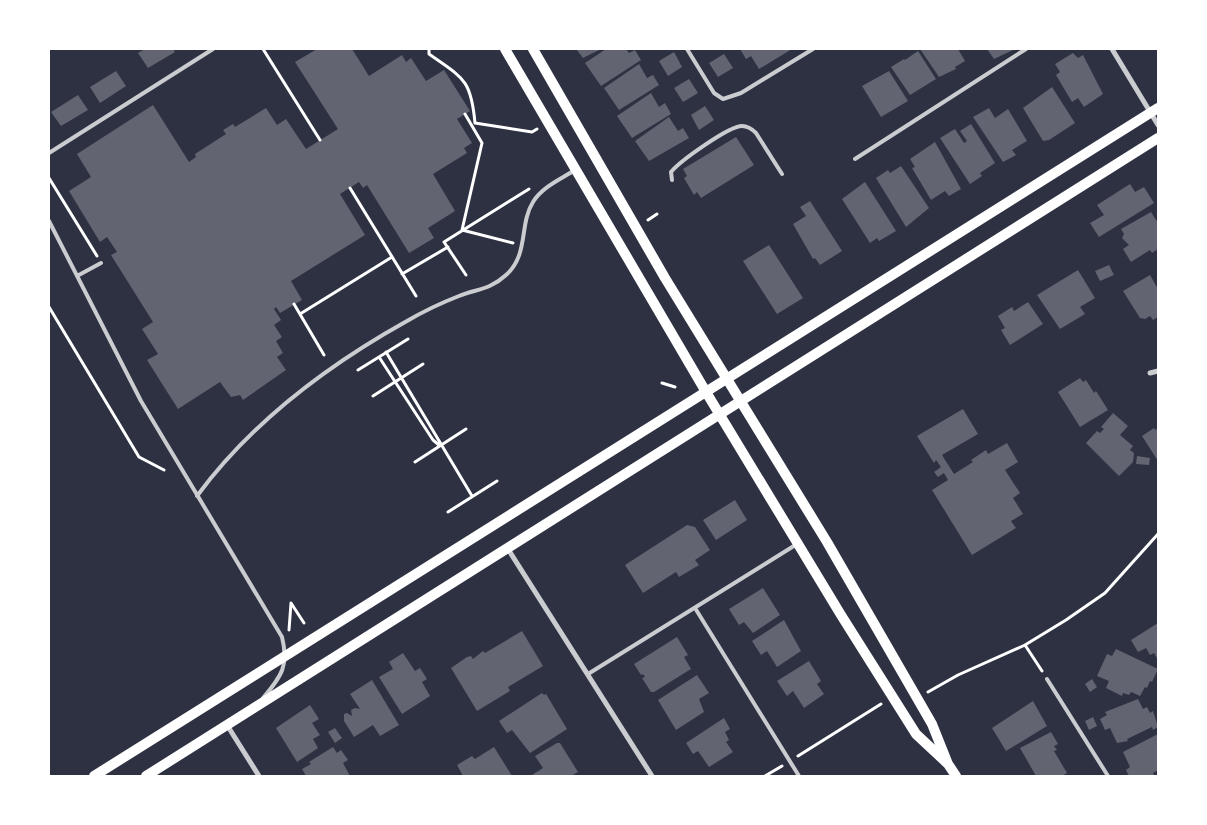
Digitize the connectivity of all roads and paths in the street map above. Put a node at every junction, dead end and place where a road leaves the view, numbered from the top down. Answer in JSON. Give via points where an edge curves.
{"nodes":[{"id":1,"x":213,"y":49,"type":"edge"},
{"id":2,"x":263,"y":49,"type":"edge"},
{"id":3,"x":429,"y":49,"type":"edge"},
{"id":4,"x":505,"y":49,"type":"edge"},
{"id":5,"x":533,"y":49,"type":"edge"},
{"id":6,"x":687,"y":49,"type":"edge"},
{"id":7,"x":813,"y":49,"type":"edge"},
{"id":8,"x":1026,"y":49,"type":"edge"},
{"id":9,"x":1112,"y":49,"type":"edge"},
{"id":10,"x":1154,"y":111,"type":"edge"},
{"id":11,"x":465,"y":114,"type":"dead end"},
{"id":12,"x":470,"y":122,"type":"junction"},
{"id":13,"x":475,"y":122,"type":"junction"},
{"id":14,"x":1158,"y":125,"type":"edge"},
{"id":15,"x":538,"y":128,"type":"dead end"},
{"id":16,"x":1158,"y":138,"type":"edge"},
{"id":17,"x":320,"y":140,"type":"dead end"},
{"id":18,"x":49,"y":153,"type":"edge"},
{"id":19,"x":855,"y":159,"type":"dead end"},
{"id":20,"x":575,"y":170,"type":"junction"},
{"id":21,"x":782,"y":174,"type":"dead end"},
{"id":22,"x":49,"y":178,"type":"edge"},
{"id":23,"x":672,"y":180,"type":"dead end"},
{"id":24,"x":536,"y":184,"type":"dead end"},
{"id":25,"x":350,"y":188,"type":"dead end"},
{"id":26,"x":657,"y":214,"type":"dead end"},
{"id":27,"x":648,"y":220,"type":"dead end"},
{"id":28,"x":49,"y":221,"type":"edge"},
{"id":29,"x":462,"y":230,"type":"junction"},
{"id":30,"x":513,"y":243,"type":"dead end"},
{"id":31,"x":448,"y":247,"type":"junction"},
{"id":32,"x":98,"y":256,"type":"dead end"},
{"id":33,"x":392,"y":256,"type":"junction"},
{"id":34,"x":101,"y":263,"type":"dead end"},
{"id":35,"x":402,"y":274,"type":"junction"},
{"id":36,"x":466,"y":275,"type":"dead end"},
{"id":37,"x":77,"y":276,"type":"junction"},
{"id":38,"x":416,"y":296,"type":"dead end"},
{"id":39,"x":294,"y":304,"type":"dead end"},
{"id":40,"x":49,"y":307,"type":"edge"},
{"id":41,"x":300,"y":314,"type":"junction"},
{"id":42,"x":408,"y":339,"type":"dead end"},
{"id":43,"x":386,"y":352,"type":"junction"},
{"id":44,"x":324,"y":355,"type":"dead end"},
{"id":45,"x":379,"y":357,"type":"junction"},
{"id":46,"x":423,"y":364,"type":"dead end"},
{"id":47,"x":358,"y":370,"type":"dead end"},
{"id":48,"x":1158,"y":371,"type":"edge"},
{"id":49,"x":1150,"y":374,"type":"dead end"},
{"id":50,"x":401,"y":378,"type":"junction"},
{"id":51,"x":726,"y":380,"type":"junction"},
{"id":52,"x":396,"y":381,"type":"junction"},
{"id":53,"x":662,"y":382,"type":"dead end"},
{"id":54,"x":675,"y":387,"type":"dead end"},
{"id":55,"x":706,"y":392,"type":"junction"},
{"id":56,"x":372,"y":396,"type":"dead end"},
{"id":57,"x":740,"y":404,"type":"junction"},
{"id":58,"x":720,"y":416,"type":"junction"},
{"id":59,"x":466,"y":430,"type":"dead end"},
{"id":60,"x":440,"y":446,"type":"junction"},
{"id":61,"x":415,"y":462,"type":"dead end"},
{"id":62,"x":164,"y":470,"type":"dead end"},
{"id":63,"x":497,"y":481,"type":"dead end"},
{"id":64,"x":197,"y":496,"type":"junction"},
{"id":65,"x":472,"y":496,"type":"junction"},
{"id":66,"x":448,"y":512,"type":"dead end"},
{"id":67,"x":1158,"y":534,"type":"edge"},
{"id":68,"x":799,"y":543,"type":"junction"},
{"id":69,"x":508,"y":550,"type":"junction"},
{"id":70,"x":695,"y":608,"type":"junction"},
{"id":71,"x":304,"y":623,"type":"dead end"},
{"id":72,"x":288,"y":633,"type":"dead end"},
{"id":73,"x":1025,"y":645,"type":"junction"},
{"id":74,"x":286,"y":655,"type":"junction"},
{"id":75,"x":588,"y":674,"type":"junction"},
{"id":76,"x":1047,"y":679,"type":"joint"},
{"id":77,"x":925,"y":694,"type":"dead end"},
{"id":78,"x":880,"y":704,"type":"dead end"},
{"id":79,"x":253,"y":709,"type":"junction"},
{"id":80,"x":227,"y":725,"type":"junction"},
{"id":81,"x":800,"y":755,"type":"dead end"},
{"id":82,"x":948,"y":764,"type":"junction"},
{"id":83,"x":782,"y":766,"type":"dead end"},
{"id":84,"x":94,"y":776,"type":"edge"},
{"id":85,"x":146,"y":776,"type":"edge"},
{"id":86,"x":259,"y":776,"type":"edge"},
{"id":87,"x":652,"y":776,"type":"edge"},
{"id":88,"x":765,"y":776,"type":"edge"},
{"id":89,"x":799,"y":776,"type":"edge"},
{"id":90,"x":956,"y":776,"type":"edge"},
{"id":91,"x":1108,"y":776,"type":"edge"}],
"edges":[{"from":1,"to":18,"type":"lane"},
{"from":2,"to":17,"type":"path"},
{"from":3,"to":13,"type":"path","via":[[429,54],[463,78],[472,96]]},
{"from":4,"to":20,"type":"main road"},
{"from":5,"to":51,"type":"main road"},
{"from":6,"to":7,"type":"lane","via":[[714,93],[723,99],[741,93]]},
{"from":8,"to":19,"type":"lane"},
{"from":9,"to":10,"type":"street"},
{"from":10,"to":14,"type":"street"},
{"from":10,"to":51,"type":"main road"},
{"from":11,"to":12,"type":"path"},
{"from":12,"to":13,"type":"path"},
{"from":12,"to":29,"type":"path","via":[[482,143]]},
{"from":13,"to":15,"type":"path","via":[[532,132]]},
{"from":16,"to":57,"type":"main road"},
{"from":20,"to":55,"type":"main road"},
{"from":20,"to":64,"type":"lane","via":[[546,188],[532,204],[518,258],[506,276],[490,286],[458,296],[408,320],[328,371],[252,433]]},
{"from":21,"to":23,"type":"lane","via":[[756,133],[742,126],[680,163],[672,172]]},
{"from":22,"to":32,"type":"path"},
{"from":24,"to":29,"type":"path"},
{"from":25,"to":33,"type":"path"},
{"from":26,"to":27,"type":"path"},
{"from":28,"to":37,"type":"lane"},
{"from":29,"to":30,"type":"path"},
{"from":29,"to":31,"type":"path","via":[[444,242]]},
{"from":31,"to":35,"type":"path"},
{"from":31,"to":36,"type":"path"},
{"from":33,"to":35,"type":"path"},
{"from":33,"to":41,"type":"path"},
{"from":34,"to":37,"type":"lane"},
{"from":35,"to":38,"type":"path"},
{"from":37,"to":64,"type":"lane","via":[[119,361]]},
{"from":39,"to":41,"type":"path"},
{"from":40,"to":62,"type":"path","via":[[139,457]]},
{"from":41,"to":44,"type":"path"},
{"from":42,"to":43,"type":"path"},
{"from":43,"to":45,"type":"path"},
{"from":43,"to":50,"type":"path"},
{"from":45,"to":47,"type":"path"},
{"from":45,"to":52,"type":"path"},
{"from":46,"to":50,"type":"path"},
{"from":48,"to":49,"type":"street"},
{"from":50,"to":52,"type":"path"},
{"from":50,"to":60,"type":"path"},
{"from":51,"to":55,"type":"main road"},
{"from":51,"to":57,"type":"main road"},
{"from":52,"to":56,"type":"path"},
{"from":52,"to":60,"type":"path"},
{"from":53,"to":54,"type":"path"},
{"from":55,"to":58,"type":"main road"},
{"from":55,"to":74,"type":"main road"},
{"from":57,"to":58,"type":"main road"},
{"from":57,"to":82,"type":"main road","via":[[827,542],[932,724]]},
{"from":58,"to":68,"type":"main road"},
{"from":58,"to":69,"type":"main road"},
{"from":59,"to":60,"type":"path"},
{"from":60,"to":61,"type":"path"},
{"from":60,"to":65,"type":"path"},
{"from":63,"to":65,"type":"path"},
{"from":64,"to":74,"type":"lane","via":[[282,637]]},
{"from":65,"to":66,"type":"path"},
{"from":67,"to":73,"type":"path","via":[[1105,593]]},
{"from":68,"to":70,"type":"lane"},
{"from":68,"to":82,"type":"main road","via":[[916,734]]},
{"from":69,"to":75,"type":"street"},
{"from":69,"to":79,"type":"main road"},
{"from":70,"to":75,"type":"lane"},
{"from":70,"to":89,"type":"lane"},
{"from":71,"to":72,"type":"path","via":[[292,603]]},
{"from":73,"to":76,"type":"path"},
{"from":73,"to":77,"type":"path"},
{"from":74,"to":79,"type":"lane","via":[[280,679]]},
{"from":74,"to":84,"type":"main road"},
{"from":75,"to":87,"type":"street"},
{"from":76,"to":91,"type":"lane"},
{"from":78,"to":81,"type":"path"},
{"from":79,"to":80,"type":"main road"},
{"from":80,"to":85,"type":"main road"},
{"from":80,"to":86,"type":"street"},
{"from":82,"to":90,"type":"main road"},
{"from":83,"to":88,"type":"path"}]}
